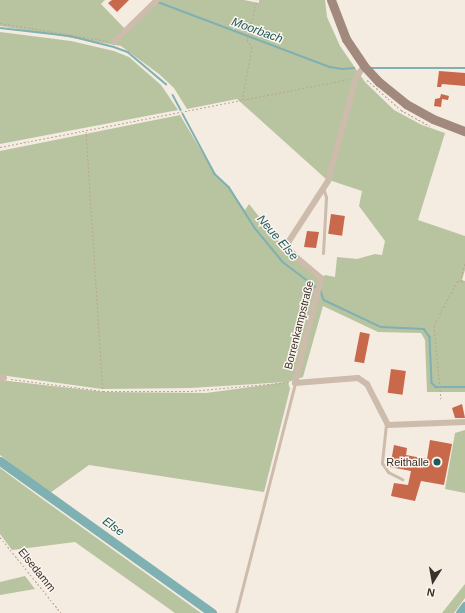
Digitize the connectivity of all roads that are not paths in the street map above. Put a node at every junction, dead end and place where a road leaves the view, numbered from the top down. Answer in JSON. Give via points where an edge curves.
{"nodes":[{"id":1,"x":157,"y":0,"type":"edge"},
{"id":2,"x":331,"y":0,"type":"edge"},
{"id":3,"x":114,"y":42,"type":"road end"},
{"id":4,"x":364,"y":66,"type":"junction"},
{"id":5,"x":465,"y":131,"type":"edge"},
{"id":6,"x":324,"y":188,"type":"junction"},
{"id":7,"x":323,"y":253,"type":"dead end"},
{"id":8,"x":295,"y":383,"type":"junction"},
{"id":9,"x":465,"y":422,"type":"edge"},
{"id":10,"x":387,"y":424,"type":"junction"},
{"id":11,"x":402,"y":479,"type":"dead end"},
{"id":12,"x":236,"y":613,"type":"edge"}],
"edges":[{"from":1,"to":3,"type":"street"},
{"from":2,"to":4,"type":"street","via":[[346,39]]},
{"from":4,"to":5,"type":"street","via":[[406,104],[433,119]]},
{"from":4,"to":6,"type":"street","name":"Borrenkampstraße","via":[[356,78]]},
{"from":6,"to":7,"type":"lane","via":[[326,197]]},
{"from":6,"to":8,"type":"street","name":"Borrenkampstraße","via":[[289,241],[289,249],[321,278]]},
{"from":8,"to":10,"type":"street","via":[[358,378],[367,384]]},
{"from":8,"to":12,"type":"lane","name":"Borrenkampstraße"},
{"from":9,"to":10,"type":"street"},
{"from":10,"to":11,"type":"lane","via":[[382,463],[388,472]]}]}
